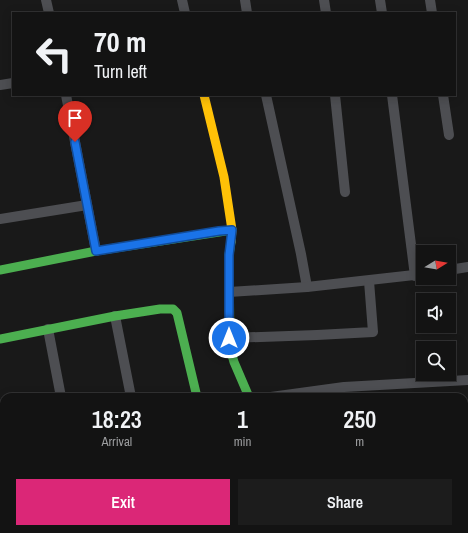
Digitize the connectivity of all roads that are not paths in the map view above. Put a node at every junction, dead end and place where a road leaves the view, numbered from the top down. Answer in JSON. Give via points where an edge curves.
{"nodes":[{"id":1,"x":46,"y":0,"type":"edge"},
{"id":2,"x":182,"y":0,"type":"edge"},
{"id":3,"x":245,"y":0,"type":"edge"},
{"id":4,"x":324,"y":0,"type":"edge"},
{"id":5,"x":380,"y":0,"type":"edge"},
{"id":6,"x":430,"y":0,"type":"edge"},
{"id":7,"x":49,"y":12,"type":"edge"},
{"id":8,"x":185,"y":12,"type":"edge"},
{"id":9,"x":248,"y":12,"type":"edge"},
{"id":10,"x":326,"y":12,"type":"edge"},
{"id":11,"x":382,"y":12,"type":"edge"},
{"id":12,"x":432,"y":12,"type":"edge"},
{"id":13,"x":12,"y":83,"type":"edge"},
{"id":14,"x":0,"y":85,"type":"edge"},
{"id":15,"x":66,"y":96,"type":"edge"},
{"id":16,"x":204,"y":96,"type":"edge"},
{"id":17,"x":266,"y":96,"type":"edge"},
{"id":18,"x":335,"y":96,"type":"edge"},
{"id":19,"x":392,"y":96,"type":"edge"},
{"id":20,"x":443,"y":96,"type":"edge"},
{"id":21,"x":449,"y":135,"type":"dead end"},
{"id":22,"x":345,"y":192,"type":"dead end"},
{"id":23,"x":87,"y":205,"type":"junction"},
{"id":24,"x":0,"y":219,"type":"edge"},
{"id":25,"x":232,"y":230,"type":"junction"},
{"id":26,"x":96,"y":251,"type":"junction"},
{"id":27,"x":416,"y":255,"type":"edge"},
{"id":28,"x":468,"y":267,"type":"edge"},
{"id":29,"x":456,"y":269,"type":"edge"},
{"id":30,"x":0,"y":270,"type":"edge"},
{"id":31,"x":416,"y":275,"type":"edge"},
{"id":32,"x":369,"y":281,"type":"junction"},
{"id":33,"x":307,"y":287,"type":"junction"},
{"id":34,"x":229,"y":292,"type":"junction"},
{"id":35,"x":115,"y":316,"type":"junction"},
{"id":36,"x":48,"y":329,"type":"junction"},
{"id":37,"x":229,"y":338,"type":"junction"},
{"id":38,"x":0,"y":339,"type":"edge"},
{"id":39,"x":468,"y":380,"type":"edge"},
{"id":40,"x":61,"y":393,"type":"edge"},
{"id":41,"x":130,"y":393,"type":"edge"},
{"id":42,"x":196,"y":393,"type":"edge"},
{"id":43,"x":247,"y":393,"type":"edge"},
{"id":44,"x":300,"y":393,"type":"edge"}],
"edges":[{"from":1,"to":7,"type":"street"},
{"from":2,"to":8,"type":"street"},
{"from":3,"to":9,"type":"street"},
{"from":4,"to":10,"type":"street"},
{"from":5,"to":11,"type":"street"},
{"from":6,"to":12,"type":"street"},
{"from":13,"to":14,"type":"street"},
{"from":15,"to":23,"type":"street"},
{"from":16,"to":25,"type":"street","via":[[224,177]]},
{"from":17,"to":33,"type":"street"},
{"from":18,"to":22,"type":"street"},
{"from":19,"to":27,"type":"street"},
{"from":20,"to":21,"type":"street"},
{"from":23,"to":24,"type":"street"},
{"from":23,"to":26,"type":"street"},
{"from":25,"to":26,"type":"street"},
{"from":25,"to":34,"type":"street"},
{"from":26,"to":30,"type":"street"},
{"from":28,"to":29,"type":"street"},
{"from":31,"to":32,"type":"street"},
{"from":32,"to":33,"type":"street"},
{"from":32,"to":37,"type":"street","via":[[373,332]]},
{"from":33,"to":34,"type":"street"},
{"from":34,"to":37,"type":"street"},
{"from":35,"to":36,"type":"street"},
{"from":35,"to":41,"type":"street"},
{"from":35,"to":42,"type":"street","via":[[173,309],[177,313]]},
{"from":36,"to":38,"type":"street"},
{"from":36,"to":40,"type":"street"},
{"from":37,"to":43,"type":"street","via":[[234,362]]},
{"from":39,"to":44,"type":"street","via":[[344,387]]}]}
